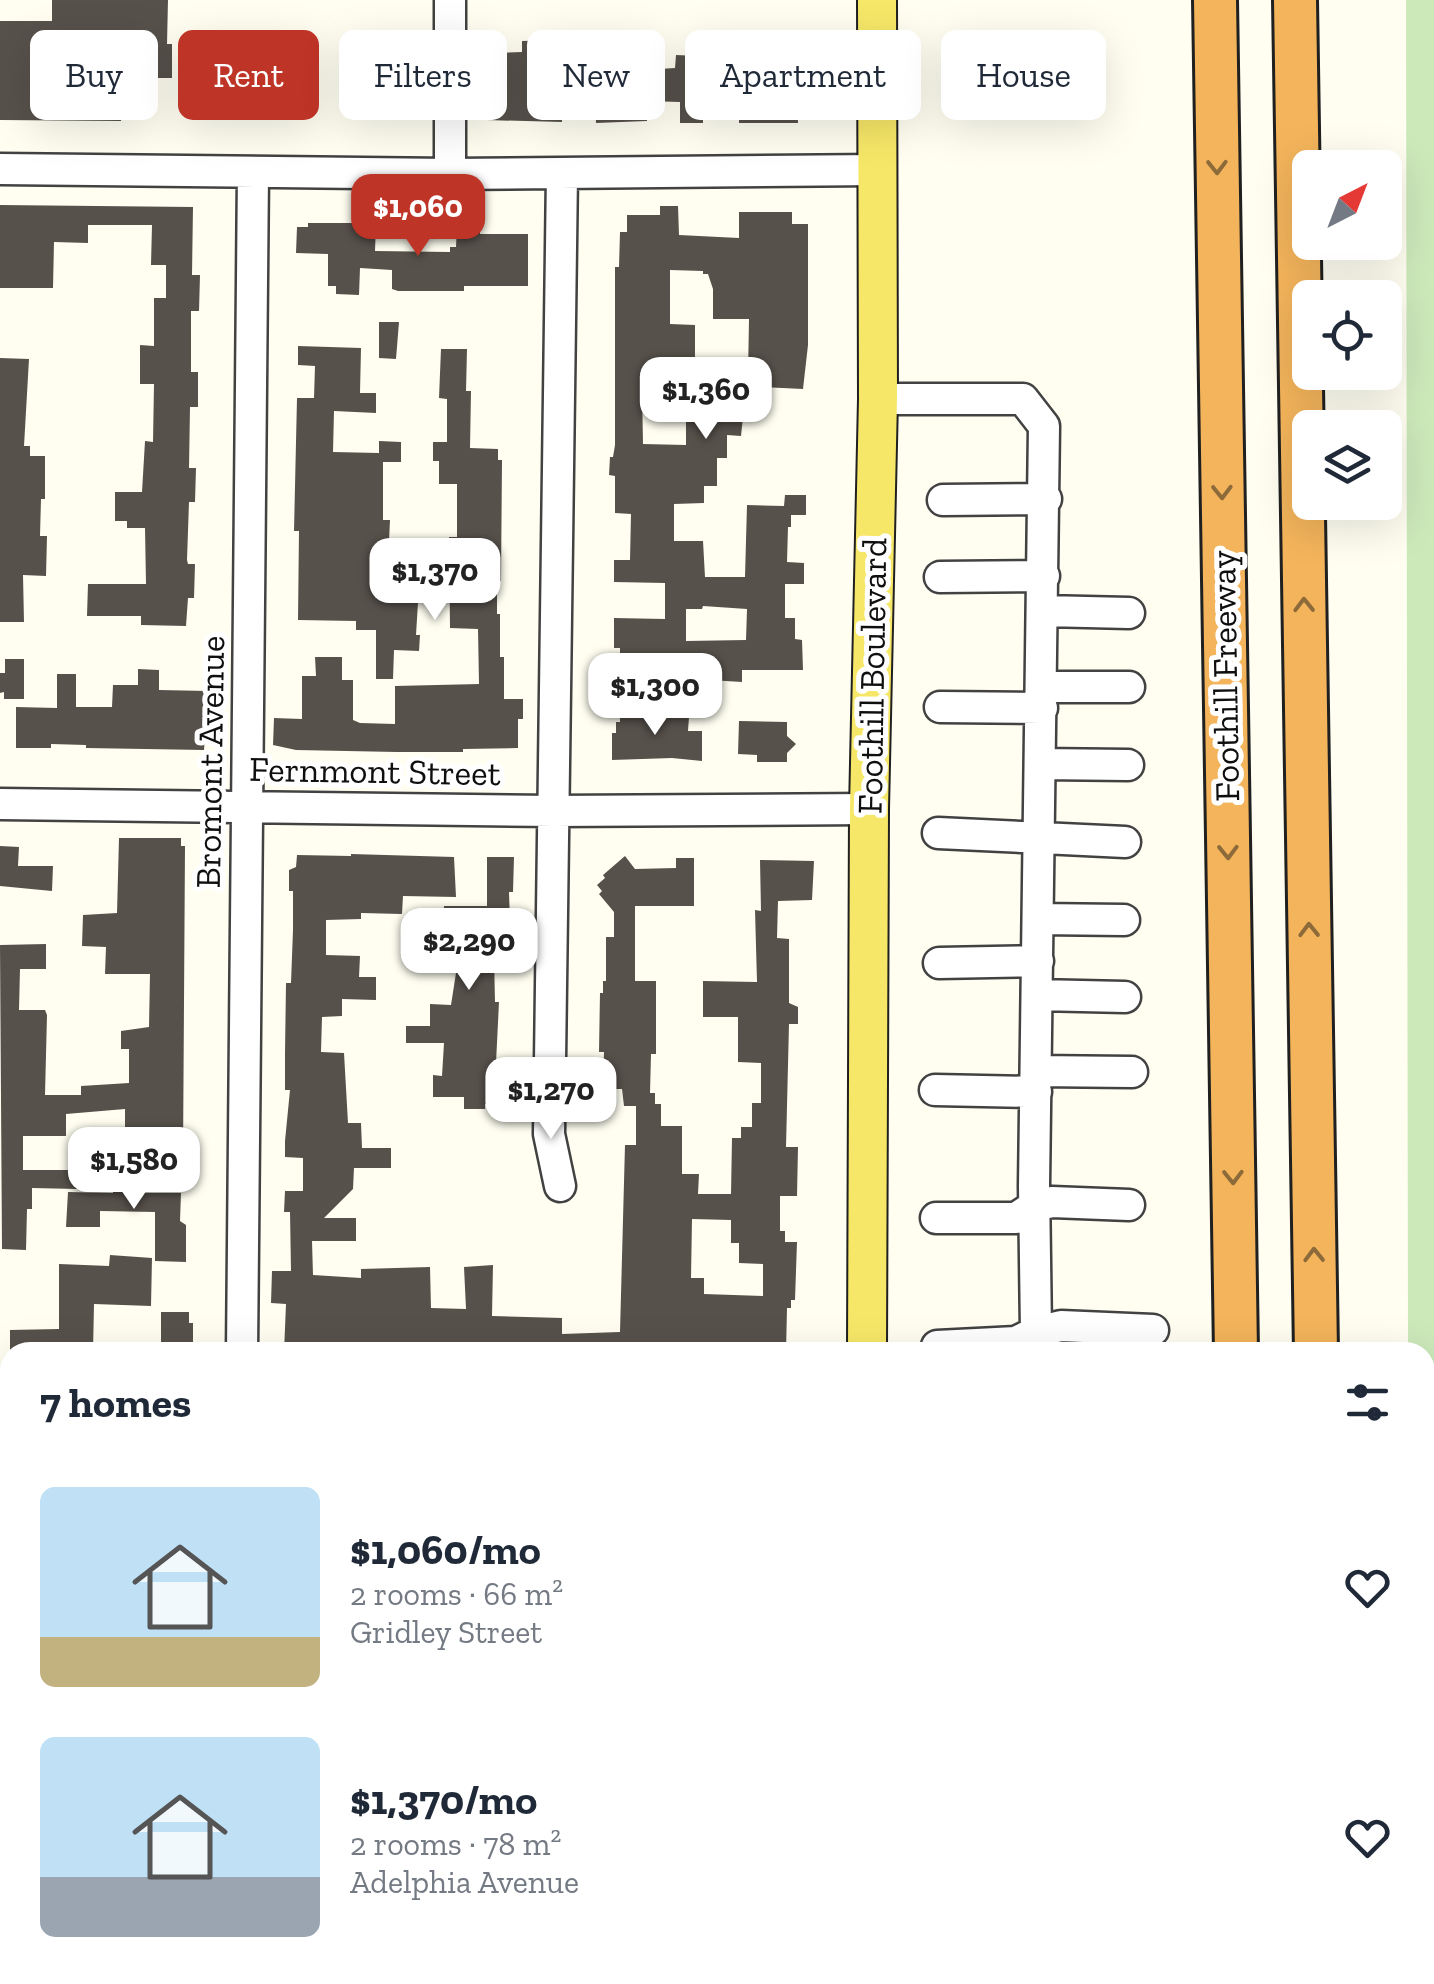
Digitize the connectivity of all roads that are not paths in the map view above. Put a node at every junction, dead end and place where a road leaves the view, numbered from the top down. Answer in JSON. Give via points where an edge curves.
{"nodes":[{"id":1,"x":450,"y":0,"type":"edge"},
{"id":2,"x":878,"y":0,"type":"edge"},
{"id":3,"x":1214,"y":0,"type":"edge"},
{"id":4,"x":1295,"y":0,"type":"edge"},
{"id":5,"x":0,"y":169,"type":"edge"},
{"id":6,"x":878,"y":170,"type":"junction"},
{"id":7,"x":253,"y":172,"type":"junction"},
{"id":8,"x":562,"y":172,"type":"junction"},
{"id":9,"x":450,"y":174,"type":"junction"},
{"id":10,"x":878,"y":399,"type":"junction"},
{"id":11,"x":1046,"y":499,"type":"junction"},
{"id":12,"x":943,"y":500,"type":"dead end"},
{"id":13,"x":1044,"y":576,"type":"junction"},
{"id":14,"x":940,"y":577,"type":"dead end"},
{"id":15,"x":1044,"y":611,"type":"junction"},
{"id":16,"x":1129,"y":613,"type":"dead end"},
{"id":17,"x":1128,"y":688,"type":"dead end"},
{"id":18,"x":1042,"y":698,"type":"junction"},
{"id":19,"x":940,"y":707,"type":"dead end"},
{"id":20,"x":1041,"y":764,"type":"junction"},
{"id":21,"x":1128,"y":764,"type":"dead end"},
{"id":22,"x":0,"y":804,"type":"edge"},
{"id":23,"x":247,"y":807,"type":"junction"},
{"id":24,"x":869,"y":808,"type":"junction"},
{"id":25,"x":553,"y":811,"type":"junction"},
{"id":26,"x":938,"y":833,"type":"dead end"},
{"id":27,"x":1040,"y":837,"type":"junction"},
{"id":28,"x":1126,"y":842,"type":"dead end"},
{"id":29,"x":1038,"y":919,"type":"junction"},
{"id":30,"x":1124,"y":920,"type":"dead end"},
{"id":31,"x":1038,"y":961,"type":"junction"},
{"id":32,"x":939,"y":962,"type":"dead end"},
{"id":33,"x":1037,"y":996,"type":"junction"},
{"id":34,"x":1124,"y":997,"type":"dead end"},
{"id":35,"x":1132,"y":1072,"type":"dead end"},
{"id":36,"x":1036,"y":1081,"type":"junction"},
{"id":37,"x":935,"y":1090,"type":"dead end"},
{"id":38,"x":560,"y":1186,"type":"dead end"},
{"id":39,"x":1129,"y":1205,"type":"dead end"},
{"id":40,"x":1034,"y":1206,"type":"junction"},
{"id":41,"x":936,"y":1218,"type":"dead end"},
{"id":42,"x":1153,"y":1330,"type":"dead end"},
{"id":43,"x":242,"y":1342,"type":"edge"},
{"id":44,"x":867,"y":1342,"type":"edge"},
{"id":45,"x":1039,"y":1342,"type":"edge"},
{"id":46,"x":1236,"y":1342,"type":"edge"},
{"id":47,"x":1316,"y":1342,"type":"edge"}],
"edges":[{"from":1,"to":9,"type":"street"},
{"from":2,"to":6,"type":"main road","name":"Foothill Boulevard"},
{"from":3,"to":46,"type":"highway","name":"Foothill Freeway","one_way":true},
{"from":47,"to":4,"type":"highway","one_way":true},
{"from":5,"to":7,"type":"street"},
{"from":6,"to":8,"type":"street"},
{"from":6,"to":10,"type":"main road","name":"Foothill Boulevard"},
{"from":7,"to":9,"type":"street"},
{"from":7,"to":23,"type":"street","name":"Bromont Avenue"},
{"from":8,"to":9,"type":"street"},
{"from":8,"to":25,"type":"street"},
{"from":10,"to":11,"type":"street","via":[[1022,399],[1044,426]]},
{"from":10,"to":24,"type":"main road","name":"Foothill Boulevard"},
{"from":11,"to":12,"type":"street"},
{"from":11,"to":13,"type":"street"},
{"from":13,"to":14,"type":"street"},
{"from":13,"to":15,"type":"street"},
{"from":15,"to":16,"type":"street"},
{"from":15,"to":18,"type":"street"},
{"from":17,"to":18,"type":"street"},
{"from":18,"to":19,"type":"street"},
{"from":18,"to":20,"type":"street"},
{"from":20,"to":21,"type":"street"},
{"from":20,"to":27,"type":"street"},
{"from":22,"to":23,"type":"street","name":"Fernmont Street"},
{"from":23,"to":25,"type":"street","name":"Fernmont Street"},
{"from":23,"to":43,"type":"street","name":"Bromont Avenue"},
{"from":24,"to":25,"type":"street","name":"Fernmont Street"},
{"from":24,"to":44,"type":"main road","name":"Foothill Boulevard"},
{"from":25,"to":38,"type":"street","via":[[550,1134]]},
{"from":26,"to":27,"type":"street"},
{"from":27,"to":28,"type":"street"},
{"from":27,"to":29,"type":"street"},
{"from":29,"to":30,"type":"street"},
{"from":29,"to":31,"type":"street"},
{"from":31,"to":32,"type":"street"},
{"from":31,"to":33,"type":"street"},
{"from":33,"to":34,"type":"street"},
{"from":33,"to":36,"type":"street"},
{"from":35,"to":36,"type":"street"},
{"from":36,"to":37,"type":"street"},
{"from":36,"to":40,"type":"street"},
{"from":39,"to":40,"type":"street"},
{"from":40,"to":41,"type":"street","via":[[1016,1218]]},
{"from":40,"to":45,"type":"street"},
{"from":42,"to":45,"type":"street","via":[[1061,1326]]}]}
